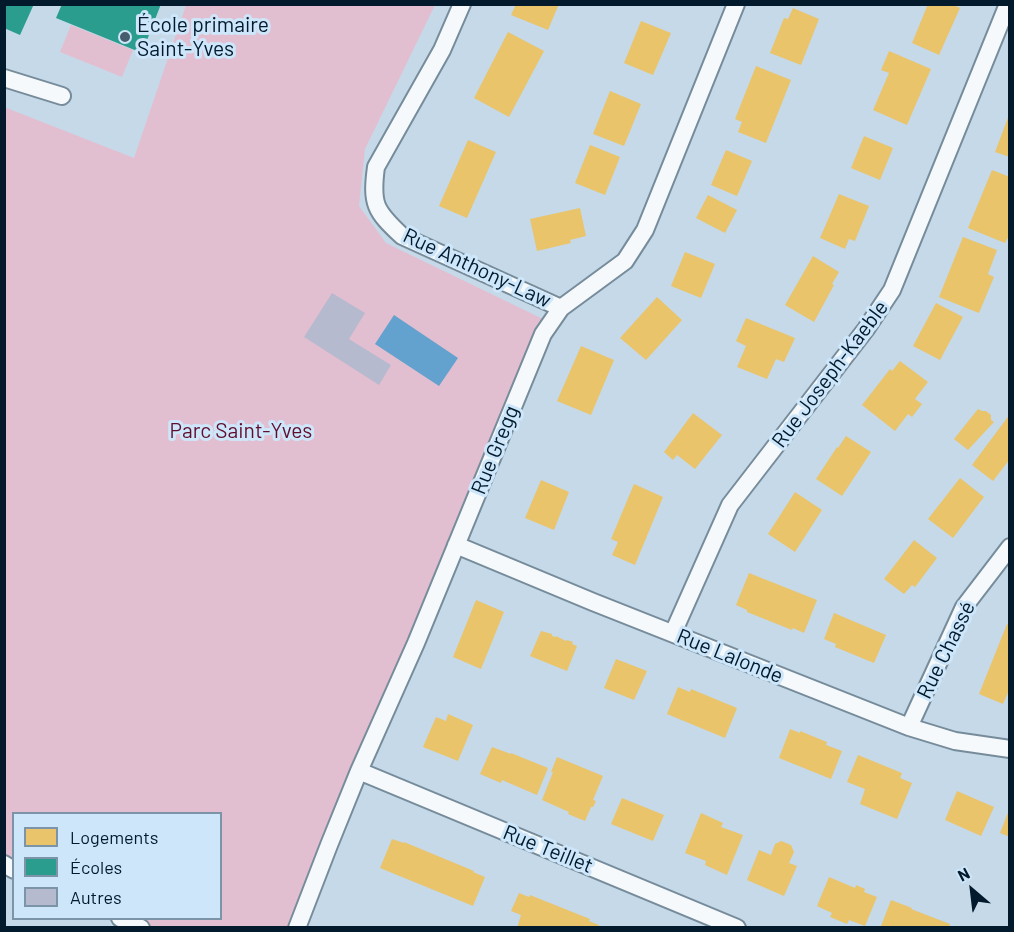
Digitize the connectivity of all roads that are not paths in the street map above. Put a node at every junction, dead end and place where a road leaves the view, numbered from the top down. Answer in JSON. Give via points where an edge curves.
{"nodes":[{"id":1,"x":462,"y":4,"type":"edge"},
{"id":2,"x":736,"y":4,"type":"edge"},
{"id":3,"x":1008,"y":4,"type":"edge"},
{"id":4,"x":4,"y":78,"type":"edge"},
{"id":5,"x":62,"y":96,"type":"dead end"},
{"id":6,"x":561,"y":308,"type":"junction"},
{"id":7,"x":456,"y":545,"type":"junction"},
{"id":8,"x":1010,"y":548,"type":"edge"},
{"id":9,"x":673,"y":633,"type":"junction"},
{"id":10,"x":909,"y":727,"type":"junction"},
{"id":11,"x":1010,"y":749,"type":"edge"},
{"id":12,"x":359,"y":771,"type":"junction"},
{"id":13,"x":125,"y":920,"type":"edge"},
{"id":14,"x":141,"y":927,"type":"edge"},
{"id":15,"x":297,"y":927,"type":"edge"},
{"id":16,"x":737,"y":927,"type":"edge"}],
"edges":[{"from":1,"to":6,"type":"street","name":"Rue Anthony-Law","via":[[442,50],[376,167],[376,208],[402,236]]},
{"from":2,"to":6,"type":"street","name":"Rue Gregg","via":[[645,230],[625,261]]},
{"from":3,"to":9,"type":"street","name":"Rue Joseph-Kaeble","via":[[892,290],[730,505]]},
{"from":4,"to":5,"type":"street"},
{"from":6,"to":7,"type":"street","name":"Rue Gregg","via":[[543,334]]},
{"from":7,"to":9,"type":"street","name":"Rue Lalonde"},
{"from":7,"to":12,"type":"street","name":"Rue Gregg"},
{"from":8,"to":10,"type":"street","name":"Rue Chassé","via":[[964,607]]},
{"from":9,"to":10,"type":"street","name":"Rue Lalonde"},
{"from":10,"to":11,"type":"street","name":"Rue Lalonde","via":[[955,741]]},
{"from":12,"to":15,"type":"street","name":"Rue Gregg"},
{"from":12,"to":16,"type":"street","name":"Rue Teillet"},
{"from":13,"to":14,"type":"street"}]}
